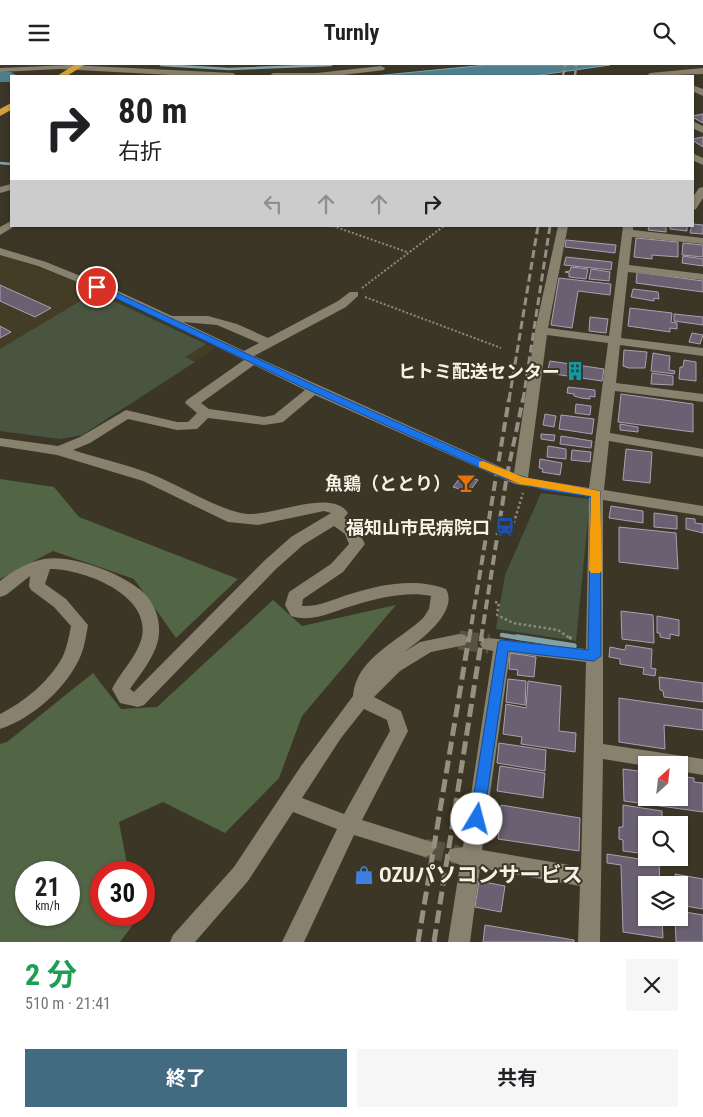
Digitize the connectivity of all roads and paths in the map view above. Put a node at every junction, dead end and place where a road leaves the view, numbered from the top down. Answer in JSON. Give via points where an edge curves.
{"nodes":[{"id":1,"x":78,"y":66,"type":"edge"},
{"id":2,"x":0,"y":70,"type":"edge"},
{"id":3,"x":383,"y":70,"type":"edge"},
{"id":4,"x":703,"y":71,"type":"edge"},
{"id":5,"x":64,"y":75,"type":"edge"},
{"id":6,"x":218,"y":75,"type":"edge"},
{"id":7,"x":328,"y":75,"type":"edge"},
{"id":8,"x":672,"y":75,"type":"edge"},
{"id":9,"x":703,"y":189,"type":"edge"},
{"id":10,"x":694,"y":204,"type":"edge"},
{"id":11,"x":10,"y":224,"type":"edge"},
{"id":12,"x":336,"y":227,"type":"edge"},
{"id":13,"x":443,"y":227,"type":"edge"},
{"id":14,"x":563,"y":227,"type":"edge"},
{"id":15,"x":627,"y":229,"type":"edge"},
{"id":16,"x":0,"y":232,"type":"edge"},
{"id":17,"x":703,"y":241,"type":"edge"},
{"id":18,"x":0,"y":251,"type":"edge"},
{"id":19,"x":408,"y":252,"type":"junction"},
{"id":20,"x":624,"y":268,"type":"junction"},
{"id":21,"x":703,"y":277,"type":"edge"},
{"id":22,"x":354,"y":294,"type":"junction"},
{"id":23,"x":170,"y":320,"type":"junction"},
{"id":24,"x":541,"y":331,"type":"junction"},
{"id":25,"x":614,"y":341,"type":"junction"},
{"id":26,"x":268,"y":343,"type":"junction"},
{"id":27,"x":502,"y":348,"type":"dead end"},
{"id":28,"x":703,"y":352,"type":"edge"},
{"id":29,"x":249,"y":358,"type":"junction"},
{"id":30,"x":610,"y":386,"type":"junction"},
{"id":31,"x":314,"y":389,"type":"junction"},
{"id":32,"x":703,"y":398,"type":"edge"},
{"id":33,"x":205,"y":413,"type":"junction"},
{"id":34,"x":604,"y":436,"type":"junction"},
{"id":35,"x":0,"y":442,"type":"edge"},
{"id":36,"x":59,"y":451,"type":"junction"},
{"id":37,"x":703,"y":453,"type":"edge"},
{"id":38,"x":524,"y":481,"type":"junction"},
{"id":39,"x":596,"y":494,"type":"junction"},
{"id":40,"x":703,"y":511,"type":"edge"},
{"id":41,"x":335,"y":519,"type":"junction"},
{"id":42,"x":508,"y":521,"type":"dead end"},
{"id":43,"x":45,"y":564,"type":"junction"},
{"id":44,"x":0,"y":591,"type":"edge"},
{"id":45,"x":495,"y":602,"type":"dead end"},
{"id":46,"x":459,"y":639,"type":"tunnel mouth"},
{"id":47,"x":594,"y":656,"type":"junction"},
{"id":48,"x":362,"y":699,"type":"junction"},
{"id":49,"x":0,"y":723,"type":"edge"},
{"id":50,"x":594,"y":751,"type":"junction"},
{"id":51,"x":703,"y":767,"type":"edge"},
{"id":52,"x":288,"y":801,"type":"junction"},
{"id":53,"x":349,"y":825,"type":"junction"},
{"id":54,"x":425,"y":848,"type":"tunnel mouth"},
{"id":55,"x":464,"y":856,"type":"junction"},
{"id":56,"x":590,"y":879,"type":"junction"},
{"id":57,"x":181,"y":942,"type":"edge"},
{"id":58,"x":293,"y":942,"type":"edge"},
{"id":59,"x":459,"y":942,"type":"edge"},
{"id":60,"x":589,"y":942,"type":"edge"}],
"edges":[{"from":1,"to":2,"type":"street"},
{"from":1,"to":5,"type":"highway"},
{"from":1,"to":6,"type":"street"},
{"from":3,"to":7,"type":"street"},
{"from":4,"to":8,"type":"street"},
{"from":9,"to":10,"type":"street"},
{"from":11,"to":16,"type":"street"},
{"from":12,"to":19,"type":"path"},
{"from":13,"to":19,"type":"path"},
{"from":14,"to":24,"type":"street"},
{"from":15,"to":17,"type":"street"},
{"from":15,"to":20,"type":"street"},
{"from":18,"to":23,"type":"street","via":[[49,267]]},
{"from":19,"to":22,"type":"path"},
{"from":20,"to":21,"type":"street"},
{"from":20,"to":25,"type":"street"},
{"from":22,"to":26,"type":"street","via":[[342,304]]},
{"from":22,"to":27,"type":"path"},
{"from":23,"to":26,"type":"street","via":[[184,316],[226,323]]},
{"from":23,"to":29,"type":"street"},
{"from":24,"to":25,"type":"street"},
{"from":24,"to":38,"type":"street"},
{"from":25,"to":28,"type":"street"},
{"from":25,"to":30,"type":"street"},
{"from":26,"to":29,"type":"street"},
{"from":29,"to":31,"type":"street"},
{"from":29,"to":33,"type":"street","via":[[192,403]]},
{"from":30,"to":32,"type":"street"},
{"from":30,"to":34,"type":"street"},
{"from":31,"to":33,"type":"street","via":[[278,419],[264,421]]},
{"from":31,"to":38,"type":"street"},
{"from":33,"to":36,"type":"street","via":[[192,425],[177,426],[126,414],[85,440]]},
{"from":34,"to":37,"type":"street"},
{"from":34,"to":39,"type":"street"},
{"from":35,"to":36,"type":"street"},
{"from":36,"to":41,"type":"street","via":[[148,478],[228,517],[258,520],[324,506],[340,513]]},
{"from":38,"to":39,"type":"street"},
{"from":38,"to":42,"type":"path","via":[[514,522]]},
{"from":39,"to":40,"type":"street"},
{"from":39,"to":47,"type":"street"},
{"from":41,"to":43,"type":"street","via":[[297,541],[270,565],[138,701],[126,698],[120,689],[141,659],[151,634],[145,607],[126,589],[102,576],[73,567]]},
{"from":41,"to":48,"type":"street","via":[[351,531],[357,544],[347,561],[295,596],[293,605],[297,612],[322,612],[352,599],[402,590],[433,589],[440,593],[440,604],[428,626],[380,660],[364,684]]},
{"from":43,"to":44,"type":"street","via":[[8,581]]},
{"from":43,"to":49,"type":"street","via":[[37,586],[60,603],[80,625],[70,659],[43,693],[17,715]]},
{"from":45,"to":47,"type":"path","via":[[499,603],[497,615],[513,623],[558,630]]},
{"from":46,"to":48,"type":"street","via":[[449,639],[408,655]]},
{"from":47,"to":50,"type":"street"},
{"from":47,"to":55,"type":"street","via":[[495,645]]},
{"from":48,"to":52,"type":"street","via":[[316,758]]},
{"from":48,"to":53,"type":"street","via":[[395,716],[399,731]]},
{"from":50,"to":51,"type":"street"},
{"from":50,"to":56,"type":"street"},
{"from":52,"to":53,"type":"street"},
{"from":52,"to":57,"type":"street","via":[[242,873]]},
{"from":53,"to":54,"type":"street"},
{"from":53,"to":58,"type":"street"},
{"from":55,"to":56,"type":"street"},
{"from":55,"to":59,"type":"street"},
{"from":56,"to":60,"type":"street"}]}
